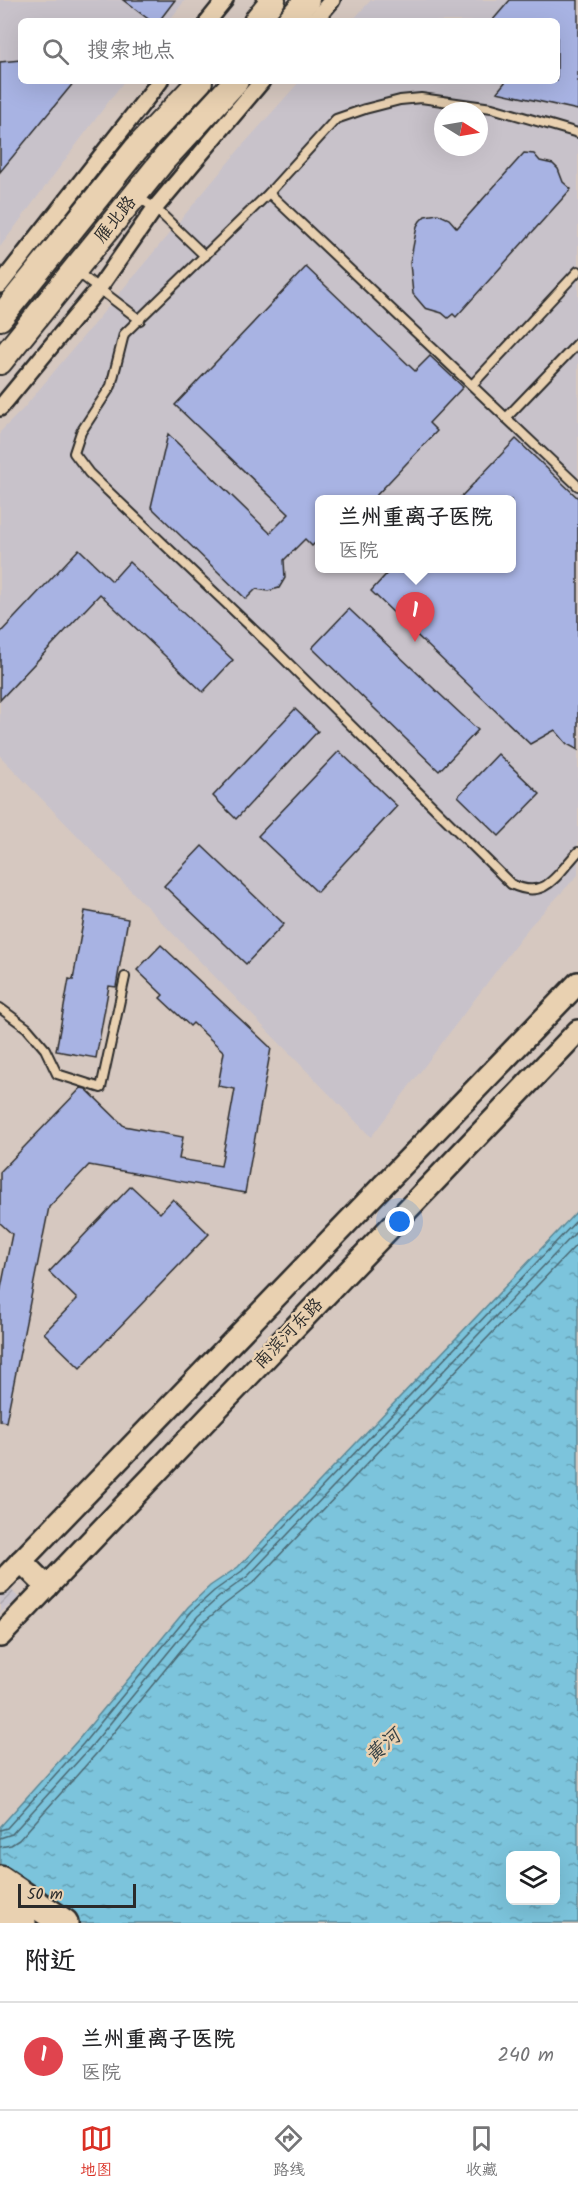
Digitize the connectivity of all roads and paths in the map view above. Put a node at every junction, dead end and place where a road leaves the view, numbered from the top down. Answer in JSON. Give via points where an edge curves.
{"nodes":[{"id":1,"x":225,"y":0,"type":"edge"},
{"id":2,"x":273,"y":0,"type":"edge"},
{"id":3,"x":307,"y":0,"type":"edge"},
{"id":4,"x":332,"y":0,"type":"edge"},
{"id":5,"x":210,"y":18,"type":"edge"},
{"id":6,"x":258,"y":18,"type":"edge"},
{"id":7,"x":292,"y":18,"type":"edge"},
{"id":8,"x":317,"y":18,"type":"edge"},
{"id":9,"x":158,"y":84,"type":"edge"},
{"id":10,"x":197,"y":84,"type":"edge"},
{"id":11,"x":233,"y":84,"type":"edge"},
{"id":12,"x":259,"y":84,"type":"edge"},
{"id":13,"x":578,"y":133,"type":"edge"},
{"id":14,"x":269,"y":193,"type":"junction"},
{"id":15,"x":145,"y":202,"type":"junction"},
{"id":16,"x":205,"y":256,"type":"junction"},
{"id":17,"x":75,"y":270,"type":"junction"},
{"id":18,"x":578,"y":271,"type":"edge"},
{"id":19,"x":0,"y":285,"type":"edge"},
{"id":20,"x":99,"y":288,"type":"junction"},
{"id":21,"x":0,"y":318,"type":"edge"},
{"id":22,"x":140,"y":320,"type":"junction"},
{"id":23,"x":578,"y":343,"type":"edge"},
{"id":24,"x":0,"y":362,"type":"edge"},
{"id":25,"x":472,"y":385,"type":"junction"},
{"id":26,"x":0,"y":407,"type":"edge"},
{"id":27,"x":506,"y":418,"type":"junction"},
{"id":28,"x":578,"y":486,"type":"edge"},
{"id":29,"x":578,"y":852,"type":"edge"},
{"id":30,"x":125,"y":977,"type":"dead end"},
{"id":31,"x":578,"y":983,"type":"edge"},
{"id":32,"x":0,"y":1008,"type":"edge"},
{"id":33,"x":578,"y":1031,"type":"edge"},
{"id":34,"x":21,"y":1562,"type":"junction"},
{"id":35,"x":0,"y":1583,"type":"edge"},
{"id":36,"x":47,"y":1587,"type":"junction"},
{"id":37,"x":0,"y":1636,"type":"edge"},
{"id":38,"x":0,"y":1880,"type":"edge"},
{"id":39,"x":0,"y":1908,"type":"edge"},
{"id":40,"x":22,"y":1923,"type":"edge"},
{"id":41,"x":64,"y":1923,"type":"edge"}],
"edges":[{"from":1,"to":5,"type":"street"},
{"from":2,"to":6,"type":"main road"},
{"from":3,"to":7,"type":"main road"},
{"from":4,"to":8,"type":"street"},
{"from":9,"to":19,"type":"street"},
{"from":10,"to":21,"type":"main road","name":"雁北路","via":[[136,149]]},
{"from":11,"to":15,"type":"main road","name":"雁北路","via":[[165,158]]},
{"from":12,"to":15,"type":"street"},
{"from":13,"to":14,"type":"lane","via":[[492,108],[422,98],[400,100],[336,119]]},
{"from":14,"to":16,"type":"lane"},
{"from":14,"to":25,"type":"lane"},
{"from":15,"to":16,"type":"lane"},
{"from":15,"to":17,"type":"main road","name":"雁北路"},
{"from":15,"to":20,"type":"street"},
{"from":16,"to":22,"type":"lane"},
{"from":17,"to":20,"type":"lane"},
{"from":17,"to":24,"type":"main road","name":"雁北路"},
{"from":18,"to":25,"type":"lane"},
{"from":20,"to":22,"type":"lane"},
{"from":20,"to":26,"type":"street"},
{"from":22,"to":29,"type":"lane","via":[[124,334],[111,386],[81,432],[74,453],[89,473],[511,884],[532,891],[544,888]]},
{"from":23,"to":27,"type":"lane"},
{"from":25,"to":27,"type":"lane"},
{"from":27,"to":28,"type":"lane"},
{"from":30,"to":32,"type":"lane","via":[[101,1088],[57,1074],[45,1049],[27,1028]]},
{"from":31,"to":34,"type":"main road","name":"南滨河东路"},
{"from":33,"to":36,"type":"main road","name":"南滨河东路"},
{"from":34,"to":35,"type":"main road","name":"南滨河东路"},
{"from":34,"to":36,"type":"main road"},
{"from":36,"to":37,"type":"main road","name":"南滨河东路"},
{"from":38,"to":41,"type":"highway"},
{"from":39,"to":40,"type":"highway"}]}
